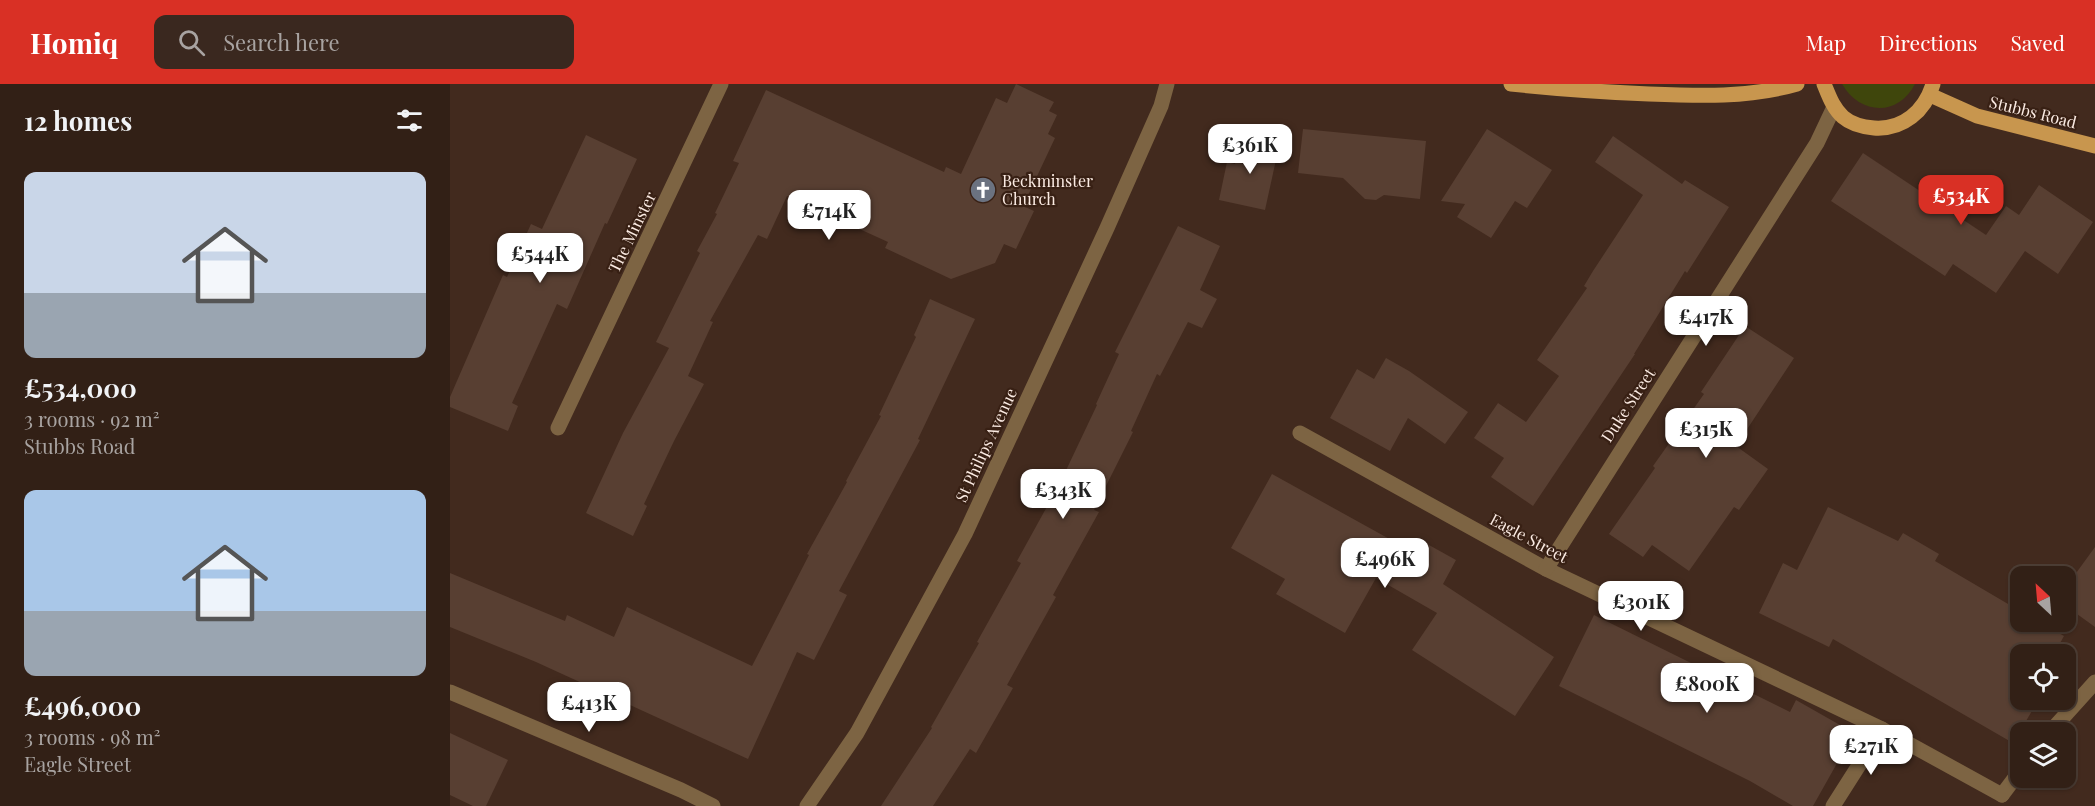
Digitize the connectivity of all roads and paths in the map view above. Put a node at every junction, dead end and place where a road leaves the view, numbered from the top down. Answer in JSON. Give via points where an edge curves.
{"nodes":[{"id":1,"x":721,"y":84,"type":"edge"},
{"id":2,"x":1167,"y":84,"type":"edge"},
{"id":3,"x":1510,"y":84,"type":"edge"},
{"id":4,"x":1797,"y":84,"type":"edge"},
{"id":5,"x":1824,"y":84,"type":"edge"},
{"id":6,"x":1932,"y":90,"type":"edge"},
{"id":7,"x":1834,"y":107,"type":"junction"},
{"id":8,"x":2095,"y":146,"type":"edge"},
{"id":9,"x":558,"y":428,"type":"dead end"},
{"id":10,"x":1300,"y":433,"type":"dead end"},
{"id":11,"x":1546,"y":569,"type":"junction"},
{"id":12,"x":2095,"y":682,"type":"edge"},
{"id":13,"x":450,"y":692,"type":"edge"},
{"id":14,"x":2059,"y":722,"type":"edge"},
{"id":15,"x":1882,"y":729,"type":"junction"},
{"id":16,"x":2003,"y":800,"type":"edge"},
{"id":17,"x":713,"y":806,"type":"edge"},
{"id":18,"x":807,"y":806,"type":"edge"},
{"id":19,"x":1833,"y":806,"type":"edge"}],
"edges":[{"from":1,"to":9,"type":"street","name":"The Minster"},
{"from":2,"to":18,"type":"street","name":"St Philips Avenue","via":[[1107,228],[965,534],[856,733]]},
{"from":3,"to":4,"type":"main road","via":[[1569,91],[1704,96],[1771,92]]},
{"from":5,"to":7,"type":"main road"},
{"from":6,"to":7,"type":"main road","via":[[1919,112],[1903,123],[1884,128],[1864,127],[1845,119]]},
{"from":6,"to":8,"type":"main road","name":"Stubbs Road","via":[[1977,116]]},
{"from":7,"to":11,"type":"street","name":"Duke Street","via":[[1817,143]]},
{"from":10,"to":11,"type":"street","name":"Eagle Street"},
{"from":11,"to":15,"type":"street","name":"Eagle Street"},
{"from":12,"to":14,"type":"street"},
{"from":13,"to":17,"type":"street"},
{"from":15,"to":16,"type":"street","name":"Eagle Street"},
{"from":15,"to":19,"type":"street"}]}
